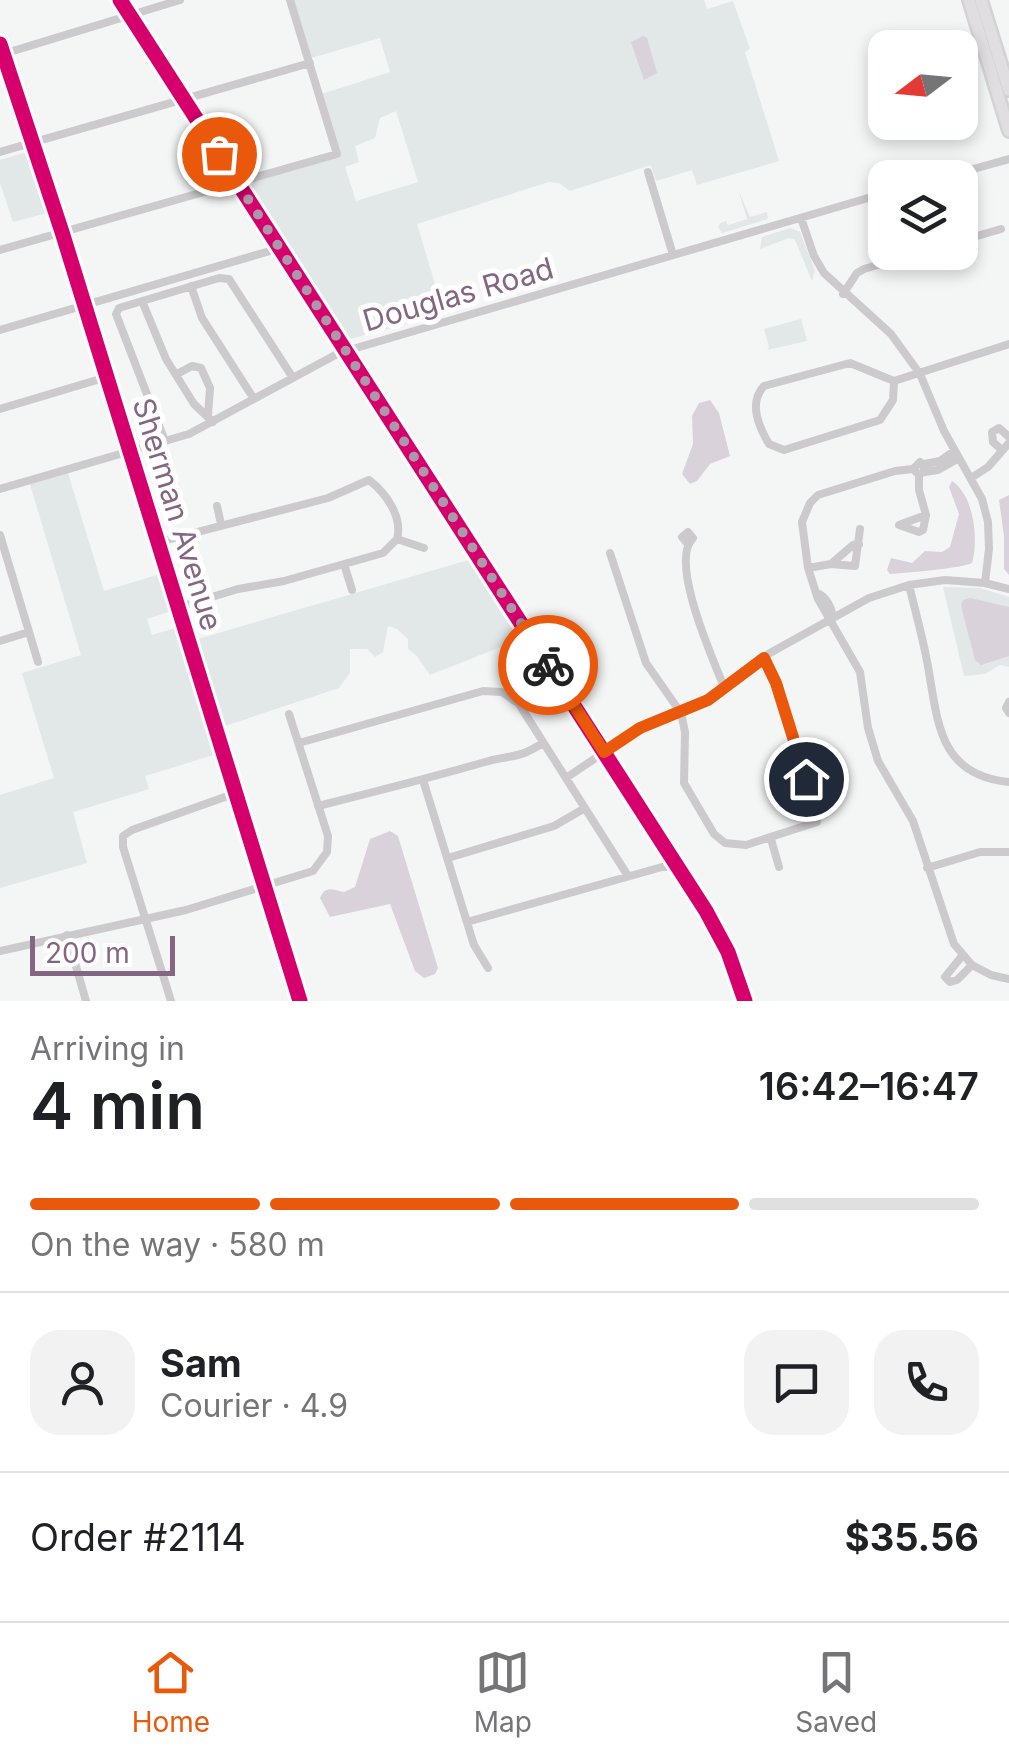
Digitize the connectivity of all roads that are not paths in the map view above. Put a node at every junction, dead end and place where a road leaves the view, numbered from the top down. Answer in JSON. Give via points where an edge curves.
{"nodes":[{"id":1,"x":120,"y":0,"type":"edge"},
{"id":2,"x":180,"y":0,"type":"edge"},
{"id":3,"x":290,"y":0,"type":"edge"},
{"id":4,"x":968,"y":0,"type":"edge"},
{"id":5,"x":981,"y":0,"type":"edge"},
{"id":6,"x":129,"y":15,"type":"junction"},
{"id":7,"x":1,"y":51,"type":"edge"},
{"id":8,"x":310,"y":63,"type":"junction"},
{"id":9,"x":1009,"y":90,"type":"edge"},
{"id":10,"x":184,"y":98,"type":"junction"},
{"id":11,"x":1009,"y":131,"type":"edge"},
{"id":12,"x":32,"y":143,"type":"junction"},
{"id":13,"x":0,"y":152,"type":"edge"},
{"id":14,"x":1009,"y":159,"type":"edge"},
{"id":15,"x":978,"y":168,"type":"edge"},
{"id":16,"x":648,"y":172,"type":"dead end"},
{"id":17,"x":237,"y":182,"type":"junction"},
{"id":18,"x":868,"y":198,"type":"edge"},
{"id":19,"x":801,"y":218,"type":"junction"},
{"id":20,"x":1002,"y":229,"type":"dead end"},
{"id":21,"x":62,"y":232,"type":"junction"},
{"id":22,"x":978,"y":236,"type":"edge"},
{"id":23,"x":280,"y":248,"type":"junction"},
{"id":24,"x":0,"y":250,"type":"edge"},
{"id":25,"x":673,"y":255,"type":"junction"},
{"id":26,"x":868,"y":268,"type":"edge"},
{"id":27,"x":188,"y":275,"type":"junction"},
{"id":28,"x":191,"y":286,"type":"junction"},
{"id":29,"x":844,"y":294,"type":"junction"},
{"id":30,"x":142,"y":301,"type":"junction"},
{"id":31,"x":84,"y":306,"type":"junction"},
{"id":32,"x":0,"y":330,"type":"edge"},
{"id":33,"x":1009,"y":344,"type":"edge"},
{"id":34,"x":346,"y":351,"type":"junction"},
{"id":35,"x":178,"y":374,"type":"junction"},
{"id":36,"x":920,"y":374,"type":"junction"},
{"id":37,"x":107,"y":377,"type":"junction"},
{"id":38,"x":293,"y":378,"type":"junction"},
{"id":39,"x":894,"y":382,"type":"junction"},
{"id":40,"x":254,"y":400,"type":"junction"},
{"id":41,"x":0,"y":409,"type":"edge"},
{"id":42,"x":210,"y":418,"type":"junction"},
{"id":43,"x":165,"y":441,"type":"junction"},
{"id":44,"x":1007,"y":443,"type":"edge"},
{"id":45,"x":130,"y":451,"type":"junction"},
{"id":46,"x":956,"y":454,"type":"junction"},
{"id":47,"x":921,"y":470,"type":"junction"},
{"id":48,"x":972,"y":478,"type":"junction"},
{"id":49,"x":0,"y":490,"type":"edge"},
{"id":50,"x":217,"y":506,"type":"dead end"},
{"id":51,"x":221,"y":524,"type":"junction"},
{"id":52,"x":886,"y":528,"type":"dead end"},
{"id":53,"x":860,"y":529,"type":"dead end"},
{"id":54,"x":0,"y":535,"type":"edge"},
{"id":55,"x":397,"y":539,"type":"junction"},
{"id":56,"x":159,"y":542,"type":"junction"},
{"id":57,"x":687,"y":543,"type":"dead end"},
{"id":58,"x":859,"y":544,"type":"junction"},
{"id":59,"x":424,"y":548,"type":"dead end"},
{"id":60,"x":610,"y":553,"type":"dead end"},
{"id":61,"x":4,"y":564,"type":"edge"},
{"id":62,"x":344,"y":564,"type":"junction"},
{"id":63,"x":831,"y":564,"type":"junction"},
{"id":64,"x":808,"y":568,"type":"junction"},
{"id":65,"x":985,"y":583,"type":"junction"},
{"id":66,"x":908,"y":585,"type":"junction"},
{"id":67,"x":1009,"y":589,"type":"edge"},
{"id":68,"x":352,"y":590,"type":"dead end"},
{"id":69,"x":179,"y":608,"type":"junction"},
{"id":70,"x":832,"y":618,"type":"junction"},
{"id":71,"x":29,"y":632,"type":"junction"},
{"id":72,"x":0,"y":641,"type":"edge"},
{"id":73,"x":764,"y":658,"type":"junction"},
{"id":74,"x":38,"y":662,"type":"dead end"},
{"id":75,"x":724,"y":687,"type":"junction"},
{"id":76,"x":1009,"y":702,"type":"edge"},
{"id":77,"x":681,"y":713,"type":"junction"},
{"id":78,"x":1009,"y":713,"type":"edge"},
{"id":79,"x":290,"y":714,"type":"dead end"},
{"id":80,"x":544,"y":743,"type":"junction"},
{"id":81,"x":299,"y":744,"type":"junction"},
{"id":82,"x":604,"y":752,"type":"junction"},
{"id":83,"x":566,"y":778,"type":"junction"},
{"id":84,"x":423,"y":780,"type":"junction"},
{"id":85,"x":1009,"y":782,"type":"edge"},
{"id":86,"x":236,"y":793,"type":"junction"},
{"id":87,"x":318,"y":806,"type":"junction"},
{"id":88,"x":585,"y":808,"type":"junction"},
{"id":89,"x":771,"y":839,"type":"junction"},
{"id":90,"x":665,"y":849,"type":"junction"},
{"id":91,"x":1009,"y":852,"type":"edge"},
{"id":92,"x":448,"y":858,"type":"junction"},
{"id":93,"x":662,"y":866,"type":"junction"},
{"id":94,"x":677,"y":867,"type":"junction"},
{"id":95,"x":779,"y":867,"type":"dead end"},
{"id":96,"x":928,"y":868,"type":"junction"},
{"id":97,"x":628,"y":876,"type":"junction"},
{"id":98,"x":264,"y":886,"type":"junction"},
{"id":99,"x":145,"y":919,"type":"junction"},
{"id":100,"x":467,"y":922,"type":"junction"},
{"id":101,"x":66,"y":936,"type":"junction"},
{"id":102,"x":0,"y":951,"type":"edge"},
{"id":103,"x":962,"y":956,"type":"junction"},
{"id":104,"x":972,"y":964,"type":"junction"},
{"id":105,"x":488,"y":968,"type":"dead end"},
{"id":106,"x":1009,"y":980,"type":"edge"},
{"id":107,"x":86,"y":1001,"type":"edge"},
{"id":108,"x":171,"y":1001,"type":"edge"},
{"id":109,"x":300,"y":1001,"type":"edge"},
{"id":110,"x":745,"y":1001,"type":"edge"}],
"edges":[{"from":1,"to":6,"type":"street"},
{"from":2,"to":6,"type":"street"},
{"from":3,"to":8,"type":"street"},
{"from":4,"to":11,"type":"main road"},
{"from":5,"to":9,"type":"main road"},
{"from":6,"to":7,"type":"street"},
{"from":6,"to":10,"type":"street"},
{"from":7,"to":12,"type":"street","name":"Sherman Avenue"},
{"from":8,"to":10,"type":"street"},
{"from":8,"to":17,"type":"street","via":[[338,154]]},
{"from":10,"to":12,"type":"street"},
{"from":10,"to":17,"type":"street"},
{"from":12,"to":13,"type":"street"},
{"from":12,"to":21,"type":"street","name":"Sherman Avenue"},
{"from":14,"to":15,"type":"street"},
{"from":16,"to":25,"type":"street"},
{"from":17,"to":21,"type":"street"},
{"from":17,"to":23,"type":"street"},
{"from":18,"to":19,"type":"street","name":"Douglas Road"},
{"from":19,"to":25,"type":"street","name":"Douglas Road"},
{"from":19,"to":29,"type":"street","via":[[824,274]]},
{"from":20,"to":22,"type":"street"},
{"from":21,"to":24,"type":"street"},
{"from":21,"to":31,"type":"street","name":"Sherman Avenue"},
{"from":23,"to":27,"type":"street"},
{"from":23,"to":34,"type":"street"},
{"from":25,"to":34,"type":"street","name":"Douglas Road"},
{"from":26,"to":29,"type":"street"},
{"from":27,"to":28,"type":"street"},
{"from":27,"to":31,"type":"street"},
{"from":28,"to":30,"type":"street"},
{"from":28,"to":38,"type":"street","via":[[229,279]]},
{"from":28,"to":40,"type":"street","via":[[202,318]]},
{"from":29,"to":36,"type":"street","via":[[891,334]]},
{"from":30,"to":35,"type":"street"},
{"from":30,"to":43,"type":"street","via":[[116,314]]},
{"from":31,"to":32,"type":"street"},
{"from":31,"to":37,"type":"street","name":"Sherman Avenue"},
{"from":33,"to":36,"type":"street"},
{"from":34,"to":38,"type":"street","name":"Douglas Road"},
{"from":34,"to":82,"type":"street"},
{"from":35,"to":42,"type":"street"},
{"from":35,"to":42,"type":"street","via":[[201,368],[210,388]]},
{"from":36,"to":39,"type":"street"},
{"from":36,"to":46,"type":"street"},
{"from":37,"to":41,"type":"street"},
{"from":37,"to":45,"type":"street","name":"Sherman Avenue"},
{"from":38,"to":40,"type":"street","name":"Douglas Road"},
{"from":39,"to":39,"type":"street","via":[[857,364],[836,364],[764,386],[755,408],[769,444],[784,450],[880,420],[892,402]]},
{"from":40,"to":42,"type":"street","name":"Douglas Road"},
{"from":42,"to":43,"type":"street","name":"Douglas Road"},
{"from":43,"to":45,"type":"street","name":"Douglas Road"},
{"from":44,"to":48,"type":"street"},
{"from":45,"to":49,"type":"street","name":"Douglas Road"},
{"from":45,"to":56,"type":"street","name":"Sherman Avenue"},
{"from":46,"to":47,"type":"street","via":[[938,470]]},
{"from":46,"to":48,"type":"street"},
{"from":47,"to":52,"type":"street","via":[[926,515]]},
{"from":47,"to":64,"type":"street","via":[[828,490],[811,502],[802,522]]},
{"from":48,"to":65,"type":"street","via":[[988,522]]},
{"from":50,"to":51,"type":"street"},
{"from":51,"to":55,"type":"street","via":[[328,498],[369,480],[395,513]]},
{"from":51,"to":56,"type":"street"},
{"from":53,"to":58,"type":"street"},
{"from":54,"to":61,"type":"street"},
{"from":55,"to":59,"type":"street"},
{"from":55,"to":62,"type":"street","via":[[383,553]]},
{"from":56,"to":69,"type":"street","name":"Sherman Avenue"},
{"from":57,"to":75,"type":"street","via":[[685,574]]},
{"from":58,"to":63,"type":"street"},
{"from":58,"to":63,"type":"street","via":[[855,566]]},
{"from":60,"to":77,"type":"street","via":[[646,663]]},
{"from":61,"to":71,"type":"street"},
{"from":62,"to":68,"type":"street"},
{"from":62,"to":69,"type":"street"},
{"from":63,"to":64,"type":"street"},
{"from":64,"to":70,"type":"street"},
{"from":65,"to":66,"type":"street"},
{"from":65,"to":67,"type":"street"},
{"from":66,"to":70,"type":"street"},
{"from":66,"to":85,"type":"street","via":[[940,734],[966,770]]},
{"from":69,"to":86,"type":"street","name":"Sherman Avenue"},
{"from":70,"to":73,"type":"street"},
{"from":70,"to":96,"type":"street","via":[[860,672],[878,762],[913,821]]},
{"from":71,"to":72,"type":"street"},
{"from":71,"to":74,"type":"street"},
{"from":73,"to":75,"type":"street"},
{"from":73,"to":89,"type":"street","via":[[817,822]]},
{"from":75,"to":77,"type":"street"},
{"from":76,"to":78,"type":"street"},
{"from":77,"to":82,"type":"street","via":[[640,728]]},
{"from":77,"to":89,"type":"street","via":[[684,782],[706,823],[720,840],[735,845]]},
{"from":79,"to":81,"type":"street"},
{"from":80,"to":81,"type":"street","via":[[519,704],[490,690]]},
{"from":80,"to":83,"type":"street"},
{"from":80,"to":84,"type":"street","via":[[519,757]]},
{"from":81,"to":87,"type":"street"},
{"from":82,"to":83,"type":"street"},
{"from":82,"to":90,"type":"street"},
{"from":83,"to":88,"type":"street"},
{"from":84,"to":87,"type":"street"},
{"from":84,"to":92,"type":"street"},
{"from":86,"to":98,"type":"street","name":"Sherman Avenue"},
{"from":86,"to":99,"type":"street","via":[[123,836]]},
{"from":87,"to":98,"type":"street","via":[[328,842],[324,860],[313,871]]},
{"from":88,"to":92,"type":"street","via":[[554,826]]},
{"from":88,"to":97,"type":"street"},
{"from":89,"to":95,"type":"street"},
{"from":90,"to":93,"type":"street"},
{"from":90,"to":94,"type":"street"},
{"from":91,"to":96,"type":"street","via":[[975,853]]},
{"from":92,"to":100,"type":"street"},
{"from":93,"to":94,"type":"street"},
{"from":93,"to":97,"type":"street"},
{"from":94,"to":110,"type":"street","via":[[718,934]]},
{"from":96,"to":103,"type":"street"},
{"from":97,"to":100,"type":"street"},
{"from":98,"to":99,"type":"street"},
{"from":98,"to":109,"type":"street","name":"Sherman Avenue"},
{"from":99,"to":101,"type":"street"},
{"from":99,"to":108,"type":"street"},
{"from":100,"to":105,"type":"street"},
{"from":101,"to":102,"type":"street"},
{"from":101,"to":107,"type":"street"},
{"from":103,"to":104,"type":"street"},
{"from":103,"to":104,"type":"street","via":[[948,969],[950,982]]},
{"from":104,"to":106,"type":"street"}]}
